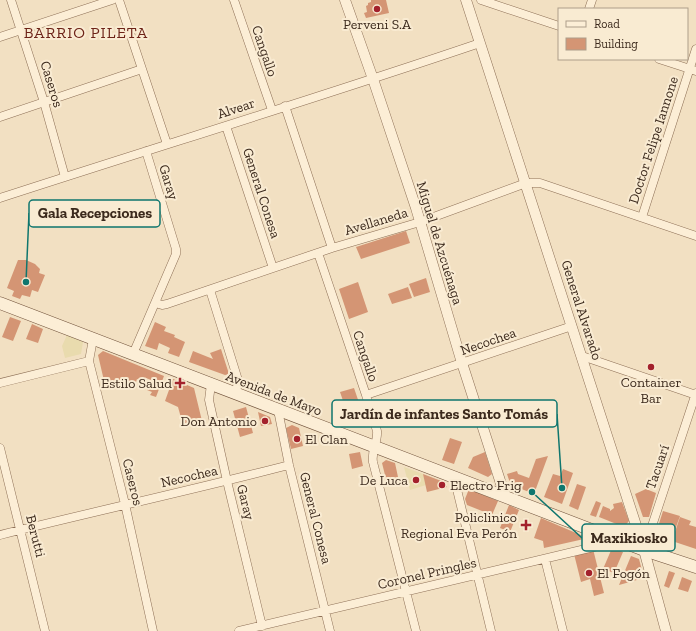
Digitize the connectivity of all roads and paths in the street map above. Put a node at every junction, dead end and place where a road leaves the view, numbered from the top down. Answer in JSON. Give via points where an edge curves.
{"nodes":[{"id":1,"x":11,"y":0,"type":"edge"},
{"id":2,"x":112,"y":0,"type":"edge"},
{"id":3,"x":119,"y":0,"type":"edge"},
{"id":4,"x":234,"y":0,"type":"edge"},
{"id":5,"x":345,"y":0,"type":"edge"},
{"id":6,"x":466,"y":0,"type":"edge"},
{"id":7,"x":481,"y":0,"type":"edge"},
{"id":8,"x":558,"y":26,"type":"edge"},
{"id":9,"x":21,"y":30,"type":"junction"},
{"id":10,"x":0,"y":37,"type":"edge"},
{"id":11,"x":480,"y":43,"type":"junction"},
{"id":12,"x":696,"y":49,"type":"edge"},
{"id":13,"x":663,"y":60,"type":"edge"},
{"id":14,"x":142,"y":69,"type":"junction"},
{"id":15,"x":693,"y":70,"type":"edge"},
{"id":16,"x":373,"y":79,"type":"junction"},
{"id":17,"x":44,"y":102,"type":"junction"},
{"id":18,"x":285,"y":106,"type":"junction"},
{"id":19,"x":272,"y":110,"type":"junction"},
{"id":20,"x":0,"y":117,"type":"edge"},
{"id":21,"x":226,"y":126,"type":"junction"},
{"id":22,"x":167,"y":144,"type":"junction"},
{"id":23,"x":146,"y":152,"type":"junction"},
{"id":24,"x":65,"y":177,"type":"junction"},
{"id":25,"x":526,"y":183,"type":"junction"},
{"id":26,"x":0,"y":198,"type":"edge"},
{"id":27,"x":642,"y":217,"type":"junction"},
{"id":28,"x":420,"y":222,"type":"junction"},
{"id":29,"x":696,"y":236,"type":"edge"},
{"id":30,"x":332,"y":248,"type":"junction"},
{"id":31,"x":318,"y":253,"type":"junction"},
{"id":32,"x":273,"y":268,"type":"junction"},
{"id":33,"x":210,"y":290,"type":"junction"},
{"id":34,"x":0,"y":303,"type":"edge"},
{"id":35,"x":155,"y":304,"type":"junction"},
{"id":36,"x":572,"y":326,"type":"junction"},
{"id":37,"x":93,"y":339,"type":"junction"},
{"id":38,"x":133,"y":354,"type":"junction"},
{"id":39,"x":582,"y":356,"type":"junction"},
{"id":40,"x":89,"y":361,"type":"junction"},
{"id":41,"x":462,"y":364,"type":"junction"},
{"id":42,"x":0,"y":383,"type":"edge"},
{"id":43,"x":211,"y":384,"type":"junction"},
{"id":44,"x":236,"y":394,"type":"junction"},
{"id":45,"x":696,"y":394,"type":"edge"},
{"id":46,"x":366,"y":395,"type":"junction"},
{"id":47,"x":278,"y":410,"type":"junction"},
{"id":48,"x":374,"y":447,"type":"junction"},
{"id":49,"x":0,"y":448,"type":"edge"},
{"id":50,"x":289,"y":465,"type":"junction"},
{"id":51,"x":454,"y":477,"type":"junction"},
{"id":52,"x":227,"y":481,"type":"junction"},
{"id":53,"x":505,"y":496,"type":"junction"},
{"id":54,"x":125,"y":504,"type":"junction"},
{"id":55,"x":21,"y":530,"type":"junction"},
{"id":56,"x":0,"y":535,"type":"edge"},
{"id":57,"x":621,"y":540,"type":"junction"},
{"id":58,"x":644,"y":550,"type":"junction"},
{"id":59,"x":545,"y":558,"type":"junction"},
{"id":60,"x":696,"y":567,"type":"edge"},
{"id":61,"x":477,"y":574,"type":"junction"},
{"id":62,"x":406,"y":590,"type":"junction"},
{"id":63,"x":325,"y":611,"type":"junction"},
{"id":64,"x":262,"y":626,"type":"junction"},
{"id":65,"x":244,"y":630,"type":"edge"},
{"id":66,"x":46,"y":631,"type":"edge"},
{"id":67,"x":153,"y":631,"type":"edge"},
{"id":68,"x":330,"y":631,"type":"edge"},
{"id":69,"x":416,"y":631,"type":"edge"},
{"id":70,"x":490,"y":631,"type":"edge"},
{"id":71,"x":563,"y":631,"type":"edge"},
{"id":72,"x":666,"y":631,"type":"edge"}],
"edges":[{"from":1,"to":9,"type":"street","name":"Caseros"},
{"from":2,"to":9,"type":"street"},
{"from":3,"to":14,"type":"street","name":"Garay"},
{"from":4,"to":19,"type":"street","name":"Cangallo"},
{"from":5,"to":16,"type":"street","name":"Miguel de Azcuénaga"},
{"from":6,"to":11,"type":"street","name":"General Alvarado"},
{"from":7,"to":8,"type":"street"},
{"from":9,"to":10,"type":"street"},
{"from":9,"to":17,"type":"street","name":"Caseros"},
{"from":11,"to":16,"type":"street","name":"Alvear"},
{"from":11,"to":25,"type":"street","name":"General Alvarado"},
{"from":12,"to":15,"type":"street","name":"Doctor Felipe Iannone"},
{"from":13,"to":15,"type":"street"},
{"from":14,"to":17,"type":"street"},
{"from":14,"to":22,"type":"street","name":"Garay"},
{"from":15,"to":27,"type":"street","name":"Doctor Felipe Iannone"},
{"from":16,"to":18,"type":"street","name":"Alvear"},
{"from":16,"to":28,"type":"street","name":"Miguel de Azcuénaga"},
{"from":17,"to":20,"type":"street"},
{"from":17,"to":24,"type":"street","name":"Caseros"},
{"from":18,"to":19,"type":"street","name":"Alvear"},
{"from":18,"to":30,"type":"street"},
{"from":19,"to":21,"type":"street","name":"Alvear"},
{"from":21,"to":22,"type":"street","name":"Alvear"},
{"from":21,"to":32,"type":"street","name":"General Conesa"},
{"from":22,"to":23,"type":"street","name":"Alvear"},
{"from":23,"to":24,"type":"street","name":"Alvear"},
{"from":23,"to":35,"type":"street","name":"Garay","via":[[176,249],[175,258]]},
{"from":24,"to":26,"type":"street","name":"Alvear"},
{"from":25,"to":27,"type":"street","name":"Avellaneda","via":[[540,183]]},
{"from":25,"to":28,"type":"street","name":"Avellaneda"},
{"from":25,"to":36,"type":"street","name":"General Alvarado"},
{"from":27,"to":29,"type":"street","name":"Avellaneda"},
{"from":28,"to":30,"type":"street","name":"Avellaneda"},
{"from":28,"to":41,"type":"street","name":"Miguel de Azcuénaga"},
{"from":30,"to":31,"type":"street","name":"Avellaneda"},
{"from":31,"to":32,"type":"street","name":"Avellaneda"},
{"from":31,"to":46,"type":"street","name":"Cangallo"},
{"from":32,"to":33,"type":"street","name":"Avellaneda"},
{"from":33,"to":35,"type":"street","name":"Avellaneda","via":[[167,304]]},
{"from":33,"to":44,"type":"street","via":[[238,380]]},
{"from":34,"to":37,"type":"main road","name":"Avenida de Mayo"},
{"from":35,"to":38,"type":"street","name":"Garay"},
{"from":36,"to":39,"type":"street","name":"General Alvarado"},
{"from":36,"to":41,"type":"street","name":"Necochea"},
{"from":37,"to":38,"type":"main road","name":"Avenida de Mayo"},
{"from":37,"to":40,"type":"street","name":"Caseros"},
{"from":38,"to":43,"type":"main road","name":"Avenida de Mayo"},
{"from":39,"to":45,"type":"street"},
{"from":39,"to":58,"type":"street","name":"General Alvarado"},
{"from":40,"to":42,"type":"street"},
{"from":40,"to":54,"type":"street","name":"Caseros"},
{"from":41,"to":46,"type":"street","name":"Necochea"},
{"from":41,"to":53,"type":"street","name":"Miguel de Azcuénaga"},
{"from":43,"to":44,"type":"main road","name":"Avenida de Mayo"},
{"from":43,"to":52,"type":"street","name":"Garay","via":[[209,400]]},
{"from":44,"to":47,"type":"main road","name":"Avenida de Mayo"},
{"from":45,"to":58,"type":"street","name":"Tacuarí"},
{"from":46,"to":48,"type":"street","name":"Cangallo","via":[[377,431]]},
{"from":47,"to":48,"type":"main road","name":"Avenida de Mayo"},
{"from":47,"to":50,"type":"street","name":"General Conesa"},
{"from":48,"to":51,"type":"main road","name":"Avenida de Mayo"},
{"from":48,"to":62,"type":"street","name":"Cangallo","via":[[373,462]]},
{"from":49,"to":55,"type":"street","name":"Berutti"},
{"from":50,"to":52,"type":"street","name":"Necochea"},
{"from":50,"to":63,"type":"street","name":"General Conesa"},
{"from":51,"to":53,"type":"main road","name":"Avenida de Mayo"},
{"from":51,"to":61,"type":"street"},
{"from":52,"to":54,"type":"street","name":"Necochea"},
{"from":52,"to":64,"type":"street","name":"Garay"},
{"from":53,"to":57,"type":"main road","name":"Avenida de Mayo"},
{"from":54,"to":55,"type":"street","name":"Necochea"},
{"from":54,"to":67,"type":"street","name":"Caseros"},
{"from":55,"to":56,"type":"street","name":"Necochea"},
{"from":55,"to":66,"type":"street","name":"Berutti"},
{"from":57,"to":58,"type":"main road","name":"Avenida de Mayo"},
{"from":57,"to":59,"type":"street","name":"Coronel Pringles"},
{"from":58,"to":60,"type":"main road","name":"Avenida de Mayo"},
{"from":58,"to":72,"type":"street","name":"General Alvarado"},
{"from":59,"to":61,"type":"street","name":"Coronel Pringles"},
{"from":59,"to":71,"type":"street"},
{"from":61,"to":62,"type":"street","name":"Coronel Pringles"},
{"from":61,"to":70,"type":"street"},
{"from":62,"to":63,"type":"street","name":"Coronel Pringles"},
{"from":62,"to":69,"type":"street","name":"Cangallo"},
{"from":63,"to":64,"type":"street","name":"Coronel Pringles"},
{"from":63,"to":68,"type":"street","name":"General Conesa"},
{"from":64,"to":65,"type":"street","name":"Coronel Pringles"}]}
